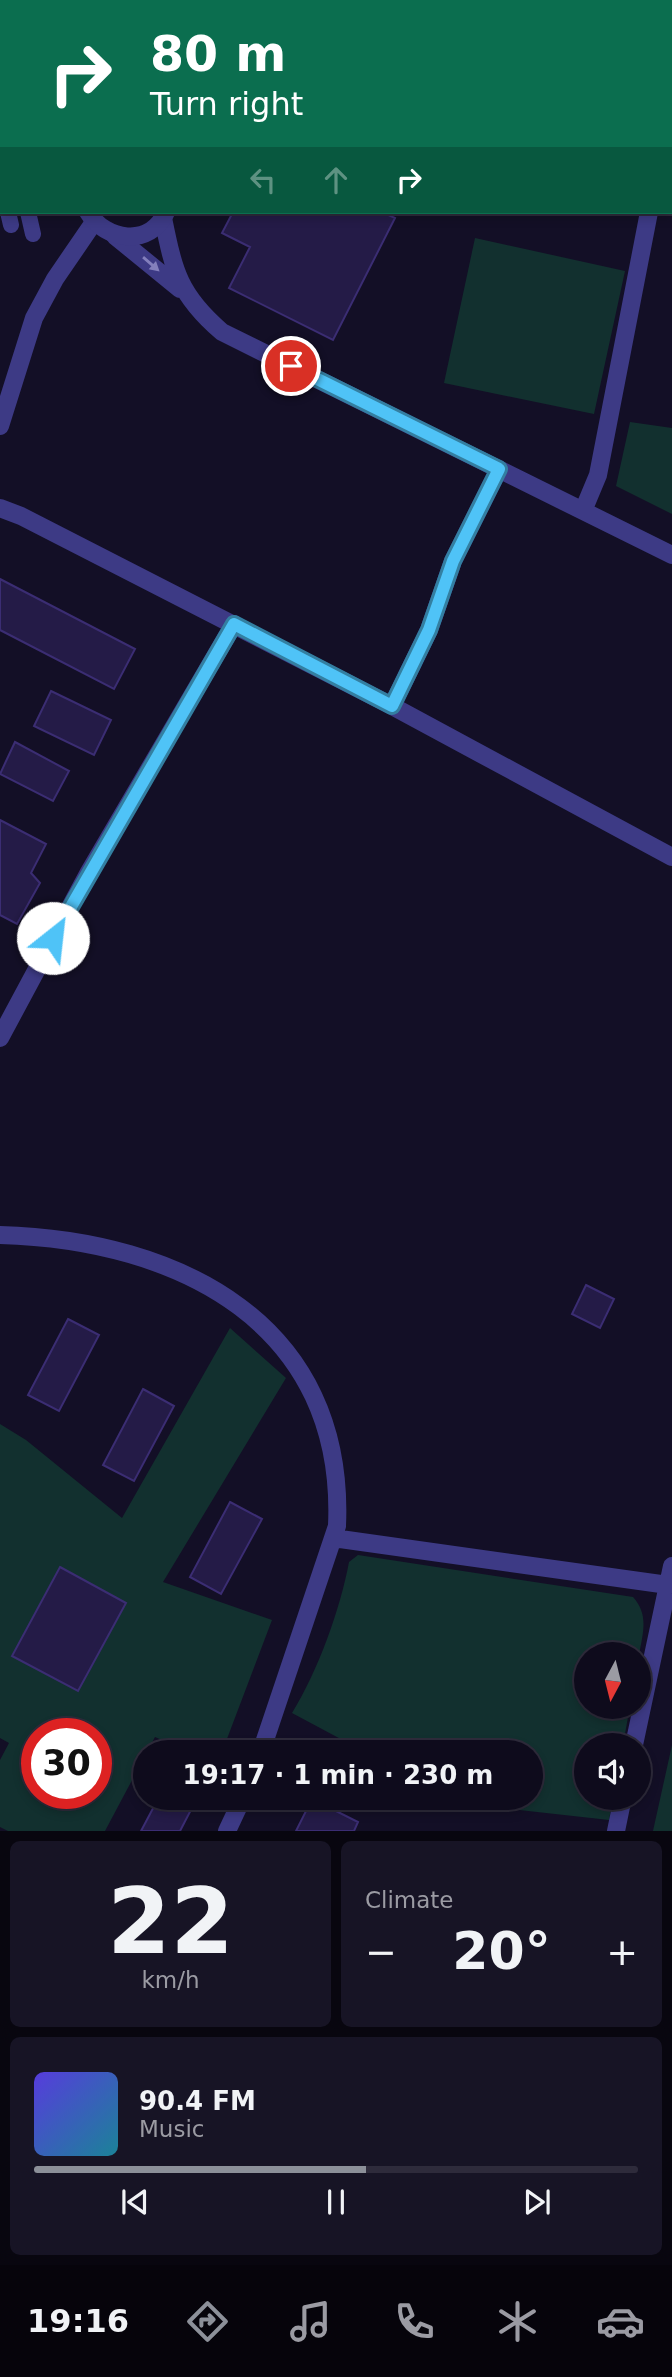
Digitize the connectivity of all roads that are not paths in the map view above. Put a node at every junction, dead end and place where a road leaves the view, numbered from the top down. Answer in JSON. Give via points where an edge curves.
{"nodes":[{"id":1,"x":29,"y":214,"type":"edge"},
{"id":2,"x":649,"y":214,"type":"edge"},
{"id":3,"x":164,"y":215,"type":"edge"},
{"id":4,"x":91,"y":217,"type":"edge"},
{"id":5,"x":33,"y":234,"type":"dead end"},
{"id":6,"x":115,"y":236,"type":"junction"},
{"id":7,"x":186,"y":294,"type":"junction"},
{"id":8,"x":0,"y":426,"type":"edge"},
{"id":9,"x":499,"y":469,"type":"junction"},
{"id":10,"x":0,"y":508,"type":"edge"},
{"id":11,"x":583,"y":511,"type":"junction"},
{"id":12,"x":672,"y":555,"type":"edge"},
{"id":13,"x":234,"y":624,"type":"junction"},
{"id":14,"x":392,"y":706,"type":"junction"},
{"id":15,"x":672,"y":857,"type":"edge"},
{"id":16,"x":0,"y":1038,"type":"edge"},
{"id":17,"x":0,"y":1235,"type":"edge"},
{"id":18,"x":333,"y":1538,"type":"junction"},
{"id":19,"x":672,"y":1566,"type":"edge"},
{"id":20,"x":668,"y":1585,"type":"junction"},
{"id":21,"x":637,"y":1733,"type":"edge"},
{"id":22,"x":265,"y":1740,"type":"edge"},
{"id":23,"x":237,"y":1810,"type":"edge"},
{"id":24,"x":620,"y":1810,"type":"edge"},
{"id":25,"x":227,"y":1831,"type":"edge"},
{"id":26,"x":616,"y":1831,"type":"edge"}],
"edges":[{"from":1,"to":5,"type":"lane"},
{"from":2,"to":11,"type":"street","via":[[598,475]]},
{"from":3,"to":6,"type":"street","via":[[141,235]]},
{"from":3,"to":7,"type":"street","via":[[170,254]]},
{"from":4,"to":6,"type":"street"},
{"from":4,"to":8,"type":"street","via":[[34,318]]},
{"from":6,"to":7,"type":"street","one_way":true},
{"from":7,"to":9,"type":"street","via":[[222,332]]},
{"from":9,"to":11,"type":"street"},
{"from":9,"to":14,"type":"street","via":[[453,561],[429,630]]},
{"from":10,"to":13,"type":"street"},
{"from":11,"to":12,"type":"street"},
{"from":13,"to":14,"type":"street"},
{"from":13,"to":16,"type":"street","via":[[89,872]]},
{"from":14,"to":15,"type":"street"},
{"from":17,"to":18,"type":"street","via":[[91,1244],[156,1262],[208,1286],[251,1315],[284,1346],[314,1393],[339,1490]]},
{"from":18,"to":20,"type":"street"},
{"from":18,"to":22,"type":"street"},
{"from":19,"to":20,"type":"street"},
{"from":20,"to":21,"type":"street"},
{"from":23,"to":25,"type":"street"},
{"from":24,"to":26,"type":"street"}]}
